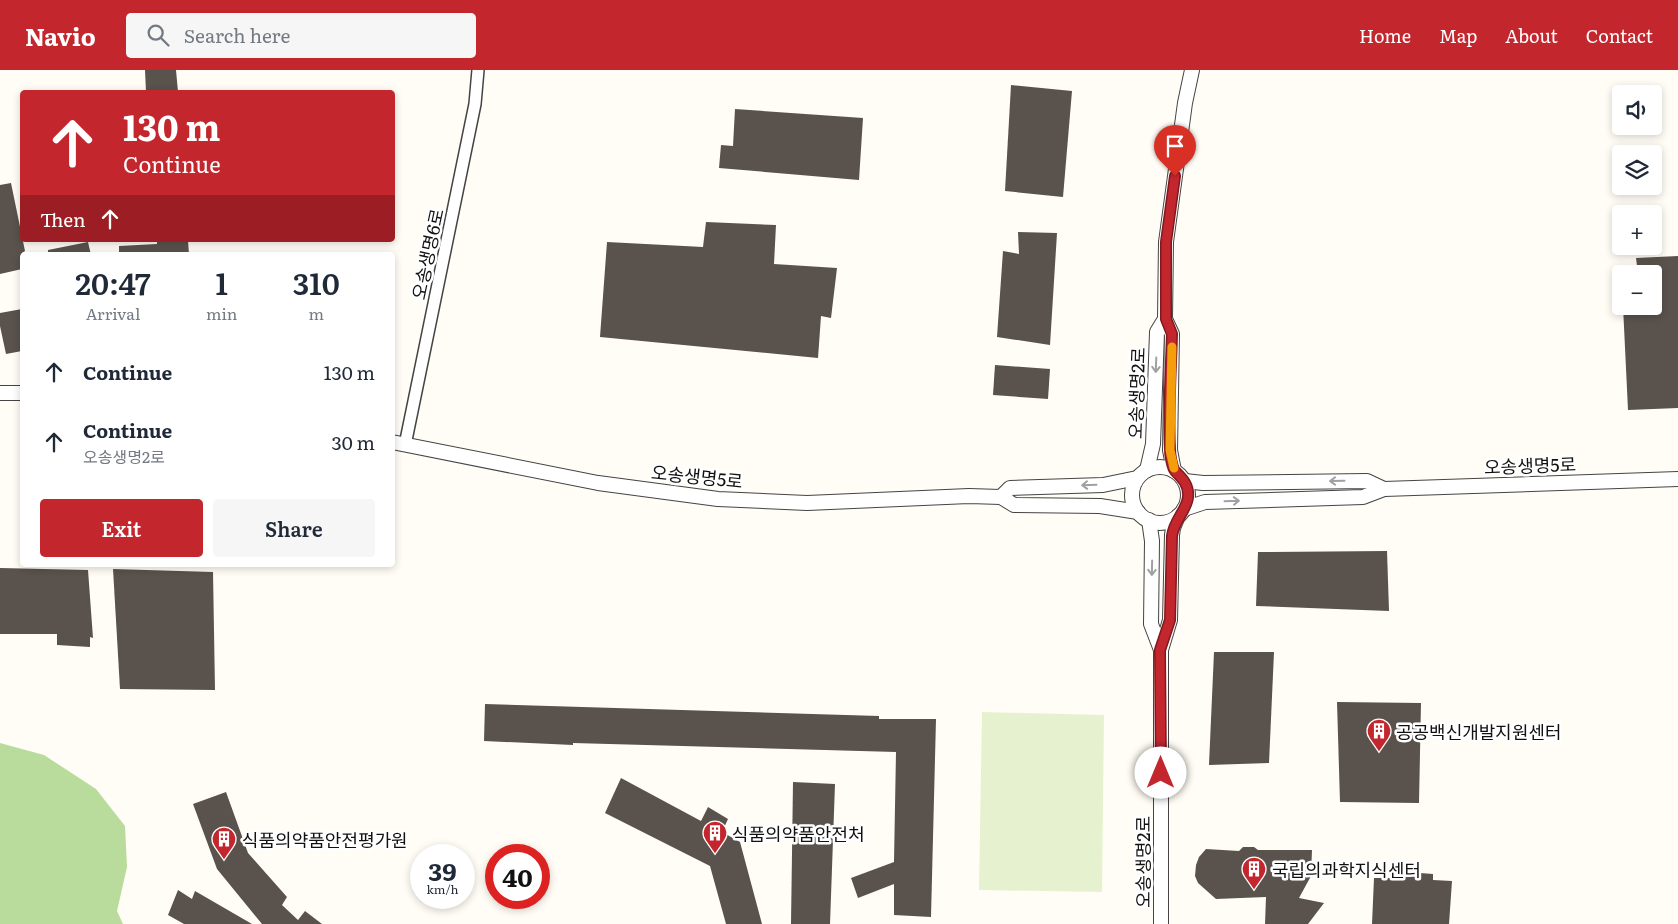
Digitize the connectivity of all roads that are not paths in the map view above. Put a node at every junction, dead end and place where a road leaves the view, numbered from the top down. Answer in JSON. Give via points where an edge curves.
{"nodes":[{"id":1,"x":478,"y":70,"type":"edge"},
{"id":2,"x":1192,"y":70,"type":"edge"},
{"id":3,"x":1166,"y":319,"type":"junction"},
{"id":4,"x":0,"y":393,"type":"edge"},
{"id":5,"x":20,"y":393,"type":"edge"},
{"id":6,"x":399,"y":443,"type":"edge"},
{"id":7,"x":1174,"y":470,"type":"junction"},
{"id":8,"x":1142,"y":474,"type":"junction"},
{"id":9,"x":1678,"y":479,"type":"edge"},
{"id":10,"x":1185,"y":481,"type":"junction"},
{"id":11,"x":1384,"y":489,"type":"junction"},
{"id":12,"x":1001,"y":497,"type":"junction"},
{"id":13,"x":1181,"y":512,"type":"junction"},
{"id":14,"x":1143,"y":516,"type":"junction"},
{"id":15,"x":1160,"y":650,"type":"junction"},
{"id":16,"x":1161,"y":924,"type":"edge"}],
"edges":[{"from":1,"to":6,"type":"street","name":"오송생명6로","via":[[475,104]]},
{"from":2,"to":3,"type":"street","name":"오송생명2로","via":[[1166,242]]},
{"from":3,"to":7,"type":"street","name":"오송생명2로","via":[[1172,334],[1170,450]]},
{"from":3,"to":8,"type":"street","name":"오송생명2로","one_way":true,"via":[[1157,332],[1153,444]]},
{"from":4,"to":5,"type":"street"},
{"from":6,"to":12,"type":"street","name":"오송생명5로","via":[[598,483],[718,499],[807,503]]},
{"from":7,"to":8,"type":"street","via":[[1161,466]]},
{"from":7,"to":10,"type":"street"},
{"from":8,"to":12,"type":"street","name":"오송생명5로","one_way":true,"via":[[1103,485],[1010,488]]},
{"from":8,"to":14,"type":"street","via":[[1133,486],[1132,495],[1133,504]]},
{"from":9,"to":11,"type":"street","name":"오송생명5로"},
{"from":11,"to":10,"type":"street","name":"오송생명5로","one_way":true,"via":[[1367,481]]},
{"from":10,"to":13,"type":"street","via":[[1188,500]]},
{"from":13,"to":11,"type":"street","name":"오송생명5로","one_way":true,"via":[[1205,502],[1363,497]]},
{"from":12,"to":14,"type":"street","name":"오송생명5로","via":[[1014,505],[1100,506]]},
{"from":13,"to":14,"type":"street","via":[[1162,523]]},
{"from":13,"to":15,"type":"street","name":"오송생명2로","via":[[1173,528],[1170,620]]},
{"from":14,"to":15,"type":"street","name":"오송생명2로","one_way":true,"via":[[1152,541],[1150,624]]},
{"from":15,"to":16,"type":"street","name":"오송생명2로"}]}
